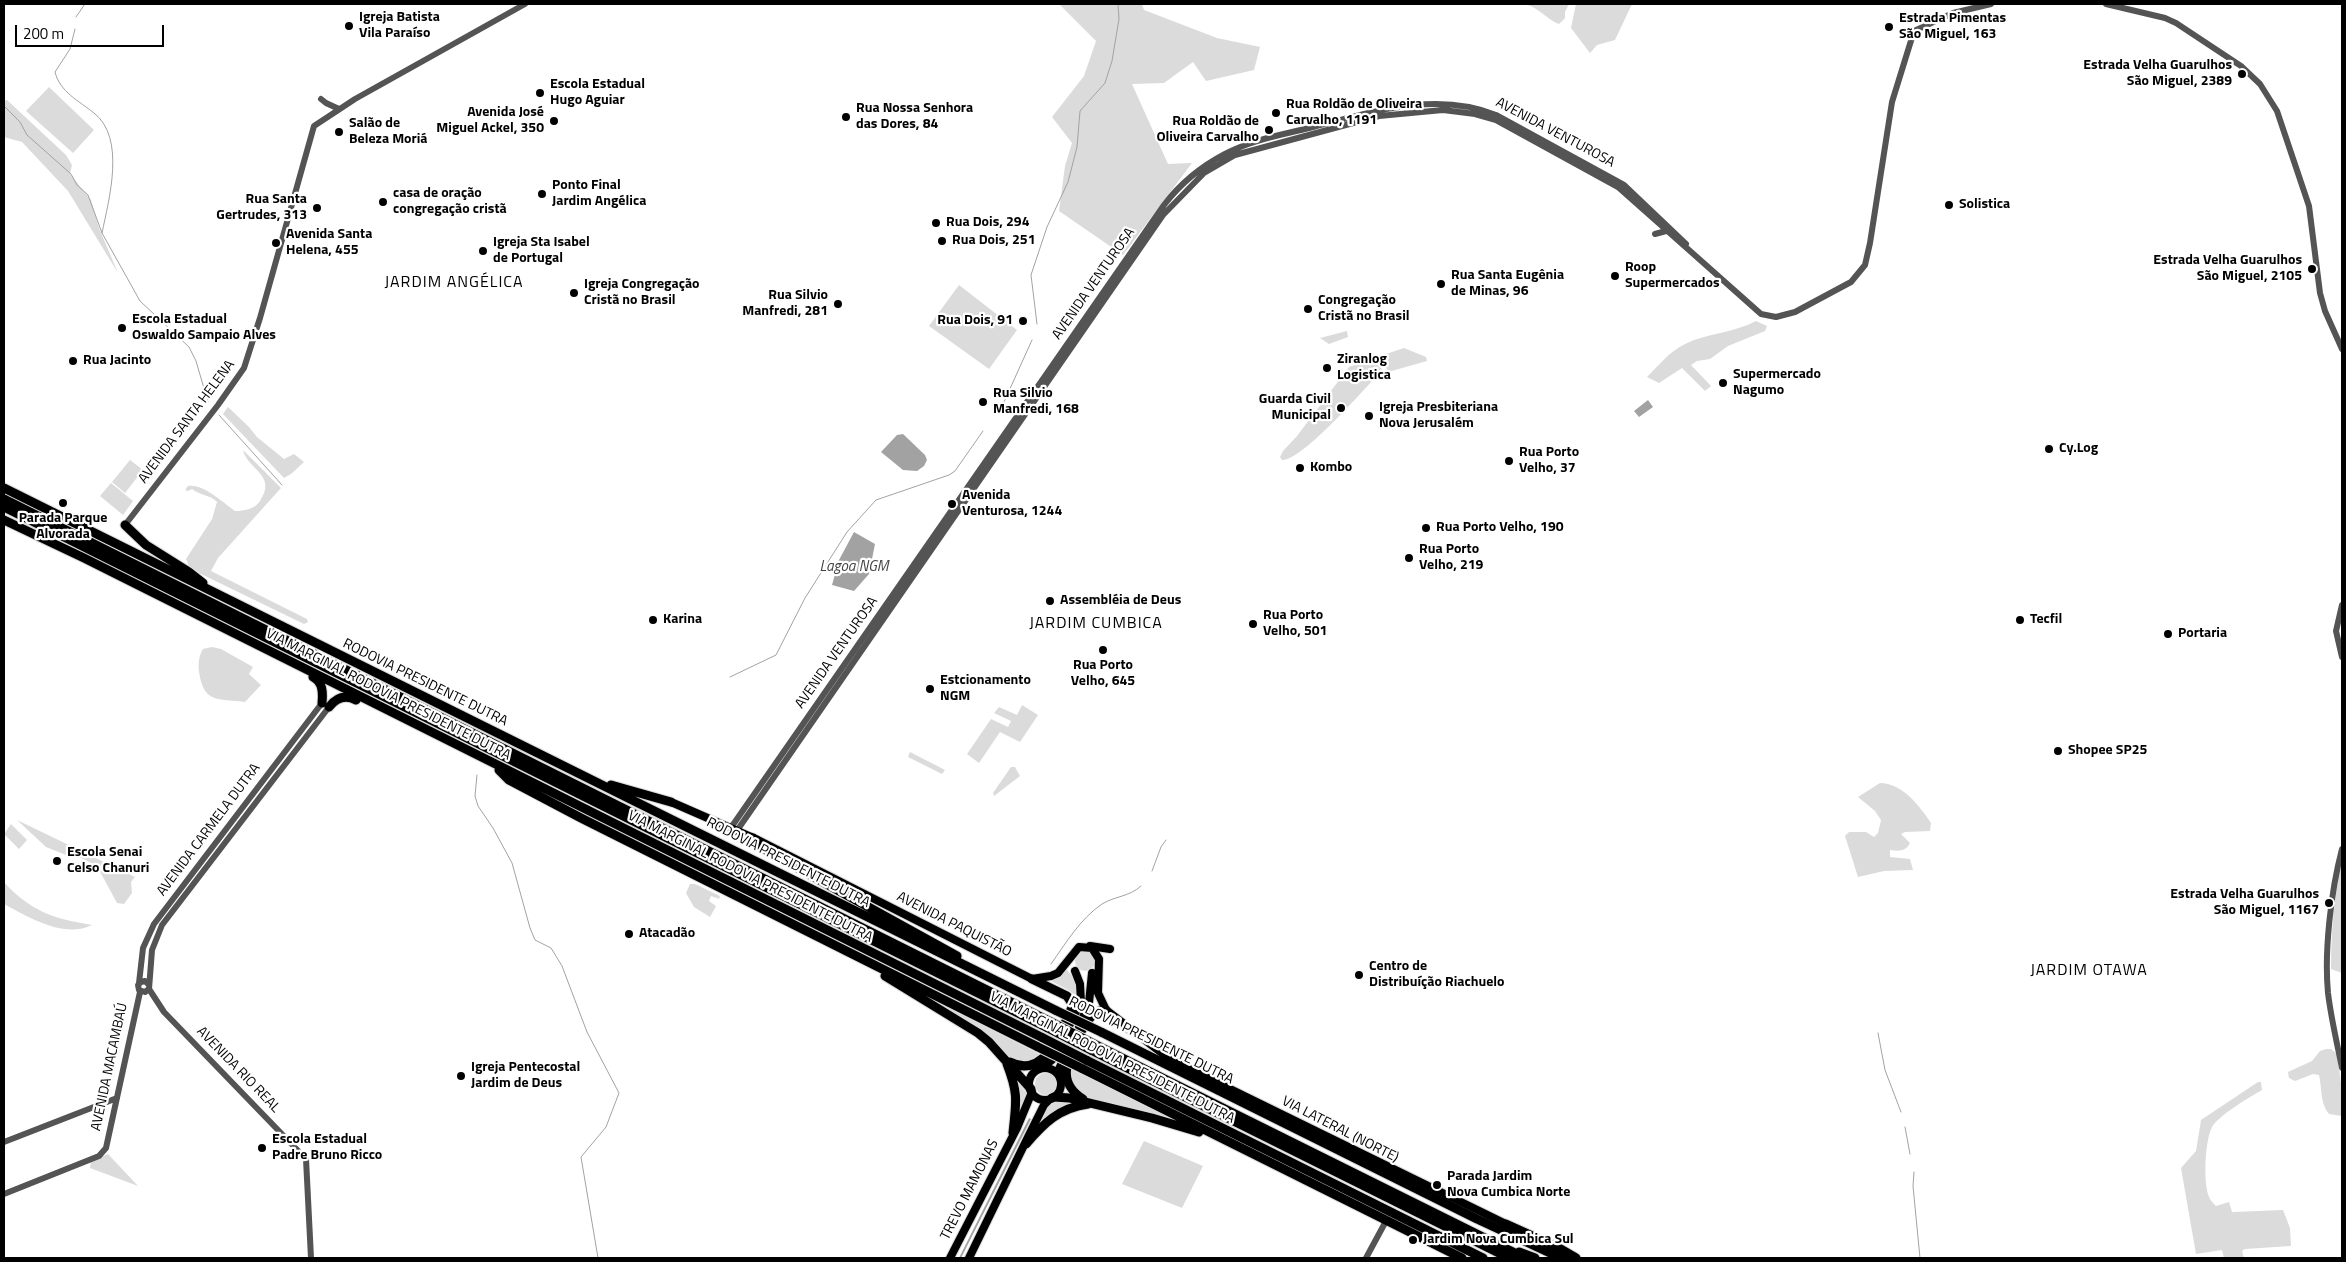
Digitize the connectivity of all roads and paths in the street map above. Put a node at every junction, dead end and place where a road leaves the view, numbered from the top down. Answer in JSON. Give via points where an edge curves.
{"nodes":[{"id":1,"x":525,"y":4,"type":"edge"},
{"id":2,"x":1987,"y":4,"type":"edge"},
{"id":3,"x":2106,"y":4,"type":"edge"},
{"id":4,"x":321,"y":98,"type":"dead end"},
{"id":5,"x":339,"y":108,"type":"junction"},
{"id":6,"x":1657,"y":220,"type":"junction"},
{"id":7,"x":1666,"y":231,"type":"junction"},
{"id":8,"x":1655,"y":234,"type":"dead end"},
{"id":9,"x":1691,"y":251,"type":"junction"},
{"id":10,"x":2342,"y":349,"type":"edge"},
{"id":11,"x":4,"y":488,"type":"edge"},
{"id":12,"x":4,"y":499,"type":"edge"},
{"id":13,"x":4,"y":507,"type":"edge"},
{"id":14,"x":4,"y":520,"type":"edge"},
{"id":15,"x":125,"y":525,"type":"joint"},
{"id":16,"x":4,"y":528,"type":"edge"},
{"id":17,"x":84,"y":558,"type":"junction"},
{"id":18,"x":214,"y":593,"type":"junction"},
{"id":19,"x":2342,"y":605,"type":"edge"},
{"id":20,"x":275,"y":654,"type":"junction"},
{"id":21,"x":2342,"y":657,"type":"edge"},
{"id":22,"x":325,"y":705,"type":"junction"},
{"id":23,"x":399,"y":717,"type":"junction"},
{"id":24,"x":493,"y":764,"type":"junction"},
{"id":25,"x":590,"y":779,"type":"junction"},
{"id":26,"x":671,"y":802,"type":"joint"},
{"id":27,"x":733,"y":830,"type":"junction"},
{"id":28,"x":753,"y":838,"type":"junction"},
{"id":29,"x":2342,"y":849,"type":"edge"},
{"id":30,"x":1087,"y":946,"type":"junction"},
{"id":31,"x":1110,"y":949,"type":"dead end"},
{"id":32,"x":858,"y":957,"type":"junction"},
{"id":33,"x":1070,"y":959,"type":"junction"},
{"id":34,"x":1095,"y":970,"type":"junction"},
{"id":35,"x":1075,"y":971,"type":"junction"},
{"id":36,"x":990,"y":979,"type":"junction"},
{"id":37,"x":1032,"y":979,"type":"junction"},
{"id":38,"x":139,"y":983,"type":"junction"},
{"id":39,"x":149,"y":987,"type":"junction"},
{"id":40,"x":140,"y":992,"type":"junction"},
{"id":41,"x":1106,"y":1010,"type":"junction"},
{"id":42,"x":1050,"y":1025,"type":"junction"},
{"id":43,"x":1041,"y":1043,"type":"junction"},
{"id":44,"x":1093,"y":1047,"type":"junction"},
{"id":45,"x":1005,"y":1059,"type":"junction"},
{"id":46,"x":1084,"y":1064,"type":"junction"},
{"id":47,"x":1042,"y":1068,"type":"junction"},
{"id":48,"x":2342,"y":1068,"type":"edge"},
{"id":49,"x":1060,"y":1077,"type":"junction"},
{"id":50,"x":1031,"y":1090,"type":"junction"},
{"id":51,"x":117,"y":1098,"type":"junction"},
{"id":52,"x":1053,"y":1098,"type":"junction"},
{"id":53,"x":1094,"y":1104,"type":"junction"},
{"id":54,"x":1013,"y":1133,"type":"junction"},
{"id":55,"x":1224,"y":1140,"type":"junction"},
{"id":56,"x":4,"y":1142,"type":"edge"},
{"id":57,"x":1026,"y":1144,"type":"junction"},
{"id":58,"x":4,"y":1194,"type":"edge"},
{"id":59,"x":1386,"y":1221,"type":"junction"},
{"id":60,"x":1506,"y":1224,"type":"joint"},
{"id":61,"x":1500,"y":1246,"type":"junction"},
{"id":62,"x":311,"y":1258,"type":"edge"},
{"id":63,"x":950,"y":1258,"type":"edge"},
{"id":64,"x":969,"y":1258,"type":"edge"},
{"id":65,"x":1366,"y":1258,"type":"edge"},
{"id":66,"x":1462,"y":1258,"type":"edge"},
{"id":67,"x":1483,"y":1258,"type":"edge"},
{"id":68,"x":1508,"y":1258,"type":"edge"},
{"id":69,"x":1525,"y":1258,"type":"edge"},
{"id":70,"x":1535,"y":1258,"type":"edge"},
{"id":71,"x":1562,"y":1258,"type":"edge"},
{"id":72,"x":1576,"y":1258,"type":"edge"}],
"edges":[{"from":1,"to":5,"type":"street"},
{"from":2,"to":9,"type":"street","via":[[1927,24],[1913,34],[1892,102],[1867,258],[1851,282],[1795,312],[1770,317],[1754,310]]},
{"from":3,"to":10,"type":"street","via":[[2176,23],[2241,66],[2266,93],[2282,121],[2305,190],[2313,221],[2320,293]]},
{"from":4,"to":5,"type":"street"},
{"from":5,"to":15,"type":"street","name":"AVENIDA SANTA HELENA","via":[[314,126],[244,368]]},
{"from":6,"to":7,"type":"street"},
{"from":6,"to":9,"type":"street","via":[[1684,241]]},
{"from":6,"to":27,"type":"street","name":"AVENIDA VENTUROSA","via":[[1618,187],[1509,127],[1487,117],[1443,110],[1374,117],[1242,153],[1211,168],[1163,215]]},
{"from":7,"to":8,"type":"street"},
{"from":7,"to":9,"type":"street"},
{"from":11,"to":18,"type":"highway","name":"RODOVIA PRESIDENTE DUTRA"},
{"from":12,"to":42,"type":"highway","name":"RODOVIA PRESIDENTE DUTRA"},
{"from":13,"to":42,"type":"highway","name":"RODOVIA PRESIDENTE DUTRA"},
{"from":14,"to":17,"type":"highway","name":"VIA MARGINAL RODOVIA PRESIDENTE DUTRA"},
{"from":15,"to":18,"type":"highway","via":[[146,545],[189,572]]},
{"from":16,"to":17,"type":"highway","via":[[68,555]]},
{"from":17,"to":20,"type":"highway","name":"VIA MARGINAL RODOVIA PRESIDENTE DUTRA"},
{"from":18,"to":25,"type":"highway","name":"RODOVIA PRESIDENTE DUTRA"},
{"from":19,"to":21,"type":"street","via":[[2336,631]]},
{"from":20,"to":22,"type":"highway","via":[[318,680]]},
{"from":20,"to":23,"type":"highway","name":"VIA MARGINAL RODOVIA PRESIDENTE DUTRA"},
{"from":22,"to":23,"type":"highway","via":[[349,696],[383,713]]},
{"from":22,"to":38,"type":"street","name":"AVENIDA CARMELA DUTRA","via":[[154,924],[143,948]]},
{"from":22,"to":39,"type":"street","name":"AVENIDA CARMELA DUTRA","via":[[162,925],[152,950]]},
{"from":23,"to":24,"type":"highway","name":"VIA MARGINAL RODOVIA PRESIDENTE DUTRA"},
{"from":24,"to":32,"type":"highway","via":[[509,780],[565,810]]},
{"from":24,"to":43,"type":"highway","name":"VIA MARGINAL RODOVIA PRESIDENTE DUTRA"},
{"from":25,"to":26,"type":"highway"},
{"from":25,"to":36,"type":"highway","name":"RODOVIA PRESIDENTE DUTRA"},
{"from":26,"to":27,"type":"main road","name":"AVENIDA PAQUISTÃO"},
{"from":27,"to":28,"type":"main road","name":"AVENIDA PAQUISTÃO"},
{"from":28,"to":36,"type":"highway","via":[[770,852],[953,954]]},
{"from":28,"to":37,"type":"main road","name":"AVENIDA PAQUISTÃO"},
{"from":29,"to":48,"type":"street","via":[[2333,888],[2327,969],[2330,1006]]},
{"from":30,"to":31,"type":"main road"},
{"from":30,"to":33,"type":"main road","via":[[1076,949]]},
{"from":30,"to":34,"type":"main road","via":[[1098,955]]},
{"from":32,"to":43,"type":"highway"},
{"from":32,"to":45,"type":"highway","via":[[978,1033]]},
{"from":33,"to":35,"type":"main road"},
{"from":33,"to":37,"type":"main road","via":[[1053,975]]},
{"from":34,"to":35,"type":"main road","via":[[1082,975]]},
{"from":34,"to":41,"type":"main road","via":[[1098,993]]},
{"from":34,"to":49,"type":"main road","via":[[1090,983],[1089,1003],[1059,1069]]},
{"from":35,"to":47,"type":"main road","via":[[1081,1002],[1052,1060]]},
{"from":36,"to":71,"type":"highway","name":"RODOVIA PRESIDENTE DUTRA","bridge":true,"via":[[1476,1219]]},
{"from":37,"to":45,"type":"highway","via":[[1067,996],[1073,1005],[1052,1048],[1043,1059],[1022,1066]]},
{"from":38,"to":39,"type":"street","via":[[145,981]]},
{"from":38,"to":40,"type":"street"},
{"from":39,"to":40,"type":"street"},
{"from":39,"to":62,"type":"street","name":"AVENIDA RIO REAL","via":[[164,1012],[306,1158]]},
{"from":40,"to":51,"type":"street","name":"AVENIDA MACAMBAÚ"},
{"from":41,"to":53,"type":"highway","via":[[1097,1011],[1086,1021],[1066,1071],[1074,1093]]},
{"from":41,"to":60,"type":"main road","name":"VIA LATERAL (NORTE)","via":[[1165,1055]]},
{"from":42,"to":44,"type":"highway","name":"RODOVIA PRESIDENTE DUTRA","bridge":true},
{"from":43,"to":46,"type":"highway","bridge":true},
{"from":44,"to":61,"type":"highway","name":"RODOVIA PRESIDENTE DUTRA"},
{"from":44,"to":68,"type":"highway","name":"RODOVIA PRESIDENTE DUTRA"},
{"from":45,"to":50,"type":"highway"},
{"from":45,"to":54,"type":"highway","via":[[1016,1094]]},
{"from":46,"to":55,"type":"highway"},
{"from":46,"to":67,"type":"highway","name":"VIA MARGINAL RODOVIA PRESIDENTE DUTRA"},
{"from":47,"to":49,"type":"main road","via":[[1051,1069]]},
{"from":47,"to":50,"type":"main road","via":[[1032,1075]]},
{"from":49,"to":52,"type":"main road","via":[[1060,1089]]},
{"from":50,"to":52,"type":"main road","via":[[1042,1099]]},
{"from":50,"to":54,"type":"main road","name":"TREVO MAMONAS"},
{"from":51,"to":56,"type":"street"},
{"from":51,"to":58,"type":"street","name":"AVENIDA MACAMBAÚ","via":[[106,1148],[91,1159]]},
{"from":52,"to":53,"type":"highway"},
{"from":52,"to":57,"type":"main road","via":[[1044,1105]]},
{"from":53,"to":55,"type":"highway"},
{"from":53,"to":57,"type":"highway","via":[[1070,1108],[1054,1116]]},
{"from":54,"to":63,"type":"main road","name":"TREVO MAMONAS"},
{"from":55,"to":59,"type":"highway"},
{"from":57,"to":64,"type":"main road"},
{"from":59,"to":65,"type":"street"},
{"from":59,"to":66,"type":"highway"},
{"from":60,"to":72,"type":"highway"},
{"from":61,"to":69,"type":"highway","name":"RODOVIA PRESIDENTE DUTRA"},
{"from":61,"to":70,"type":"highway"}]}
